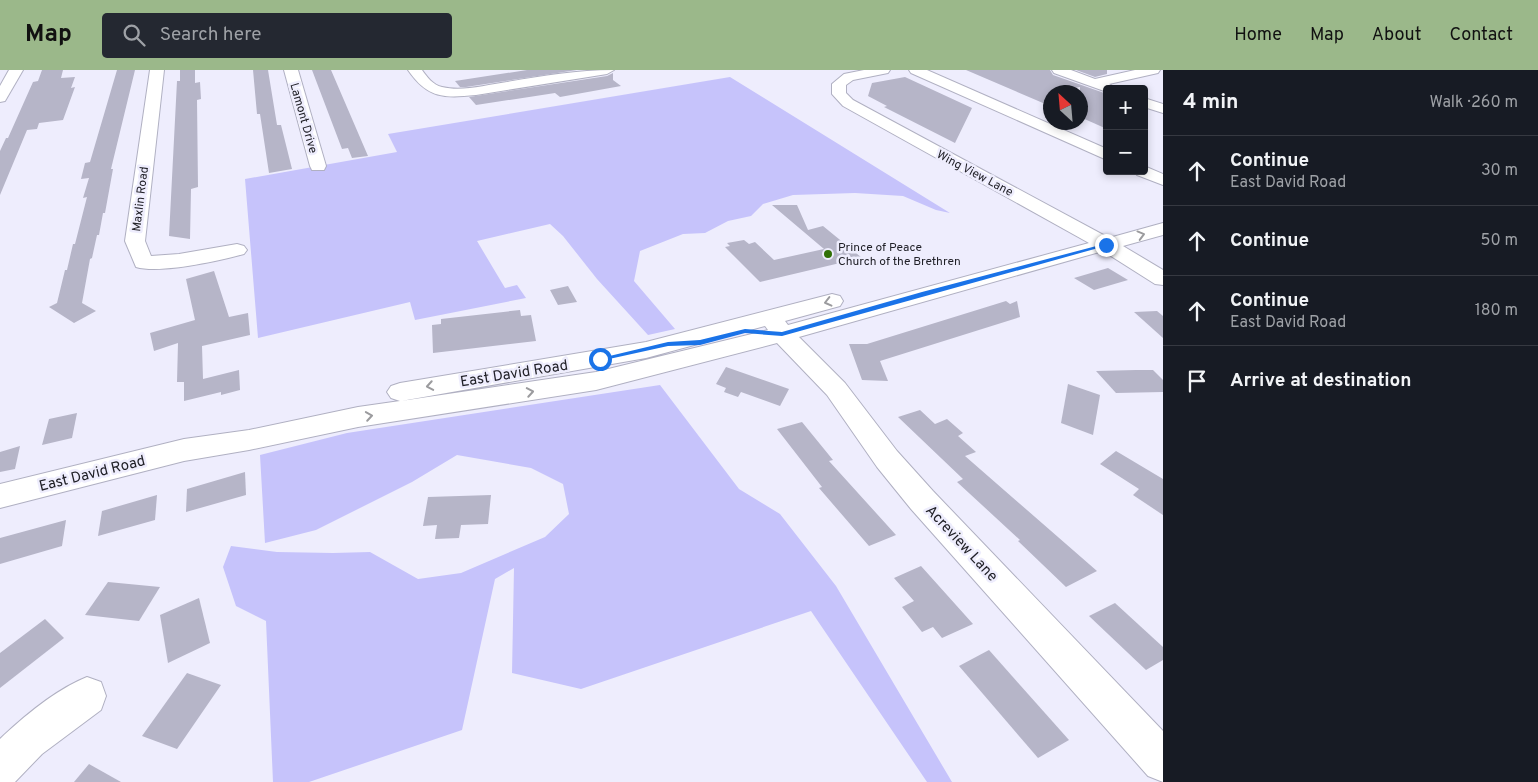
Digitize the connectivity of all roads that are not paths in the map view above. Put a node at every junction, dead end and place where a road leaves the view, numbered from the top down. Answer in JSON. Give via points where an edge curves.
{"nodes":[{"id":1,"x":16,"y":70,"type":"edge"},
{"id":2,"x":157,"y":70,"type":"edge"},
{"id":3,"x":291,"y":70,"type":"edge"},
{"id":4,"x":606,"y":70,"type":"edge"},
{"id":5,"x":883,"y":70,"type":"edge"},
{"id":6,"x":916,"y":70,"type":"edge"},
{"id":7,"x":940,"y":70,"type":"edge"},
{"id":8,"x":1059,"y":70,"type":"edge"},
{"id":9,"x":1153,"y":70,"type":"edge"},
{"id":10,"x":418,"y":74,"type":"edge"},
{"id":11,"x":1094,"y":83,"type":"junction"},
{"id":12,"x":1103,"y":86,"type":"edge"},
{"id":13,"x":0,"y":98,"type":"edge"},
{"id":14,"x":1148,"y":103,"type":"edge"},
{"id":15,"x":1163,"y":109,"type":"edge"},
{"id":16,"x":1043,"y":115,"type":"edge"},
{"id":17,"x":1078,"y":130,"type":"edge"},
{"id":18,"x":1103,"y":141,"type":"edge"},
{"id":19,"x":1103,"y":153,"type":"edge"},
{"id":20,"x":1148,"y":161,"type":"edge"},
{"id":21,"x":318,"y":166,"type":"dead end"},
{"id":22,"x":1163,"y":167,"type":"edge"},
{"id":23,"x":1148,"y":173,"type":"edge"},
{"id":24,"x":1163,"y":180,"type":"edge"},
{"id":25,"x":1163,"y":213,"type":"edge"},
{"id":26,"x":1163,"y":229,"type":"edge"},
{"id":27,"x":1087,"y":233,"type":"junction"},
{"id":28,"x":1106,"y":245,"type":"junction"},
{"id":29,"x":237,"y":250,"type":"dead end"},
{"id":30,"x":1163,"y":279,"type":"edge"},
{"id":31,"x":776,"y":325,"type":"junction"},
{"id":32,"x":184,"y":450,"type":"junction"},
{"id":33,"x":0,"y":496,"type":"edge"},
{"id":34,"x":87,"y":696,"type":"dead end"},
{"id":35,"x":1163,"y":761,"type":"edge"},
{"id":36,"x":0,"y":768,"type":"edge"}],
"edges":[{"from":1,"to":13,"type":"street"},
{"from":2,"to":29,"type":"street","name":"Maxlin Road","via":[[135,241],[143,262],[179,260]]},
{"from":3,"to":21,"type":"street","name":"Lamont Drive"},
{"from":4,"to":10,"type":"street","via":[[466,92],[438,89],[425,84]]},
{"from":5,"to":27,"type":"street","name":"Wing View Lane","via":[[849,77],[839,84],[838,94],[864,113]]},
{"from":6,"to":19,"type":"street"},
{"from":7,"to":16,"type":"street"},
{"from":8,"to":11,"type":"street"},
{"from":9,"to":11,"type":"street"},
{"from":11,"to":12,"type":"street"},
{"from":14,"to":15,"type":"street"},
{"from":17,"to":18,"type":"street"},
{"from":20,"to":22,"type":"street"},
{"from":23,"to":24,"type":"street"},
{"from":25,"to":27,"type":"street","name":"East David Road"},
{"from":28,"to":26,"type":"street","name":"East David Road","one_way":true},
{"from":27,"to":28,"type":"street","name":"Wing View Lane"},
{"from":27,"to":31,"type":"street","name":"East David Road","one_way":true},
{"from":28,"to":30,"type":"street","name":"Wing View Lane"},
{"from":28,"to":31,"type":"street","name":"East David Road","via":[[924,293]]},
{"from":31,"to":32,"type":"street","name":"East David Road","one_way":true,"via":[[553,368],[482,377],[348,402],[248,428]]},
{"from":32,"to":31,"type":"street","name":"East David Road","one_way":true,"via":[[367,416],[596,381]]},
{"from":31,"to":35,"type":"street","name":"Acreview Lane","via":[[836,389],[887,459],[922,500]]},
{"from":32,"to":33,"type":"street","name":"East David Road"},
{"from":34,"to":36,"type":"street","via":[[28,740]]}]}
